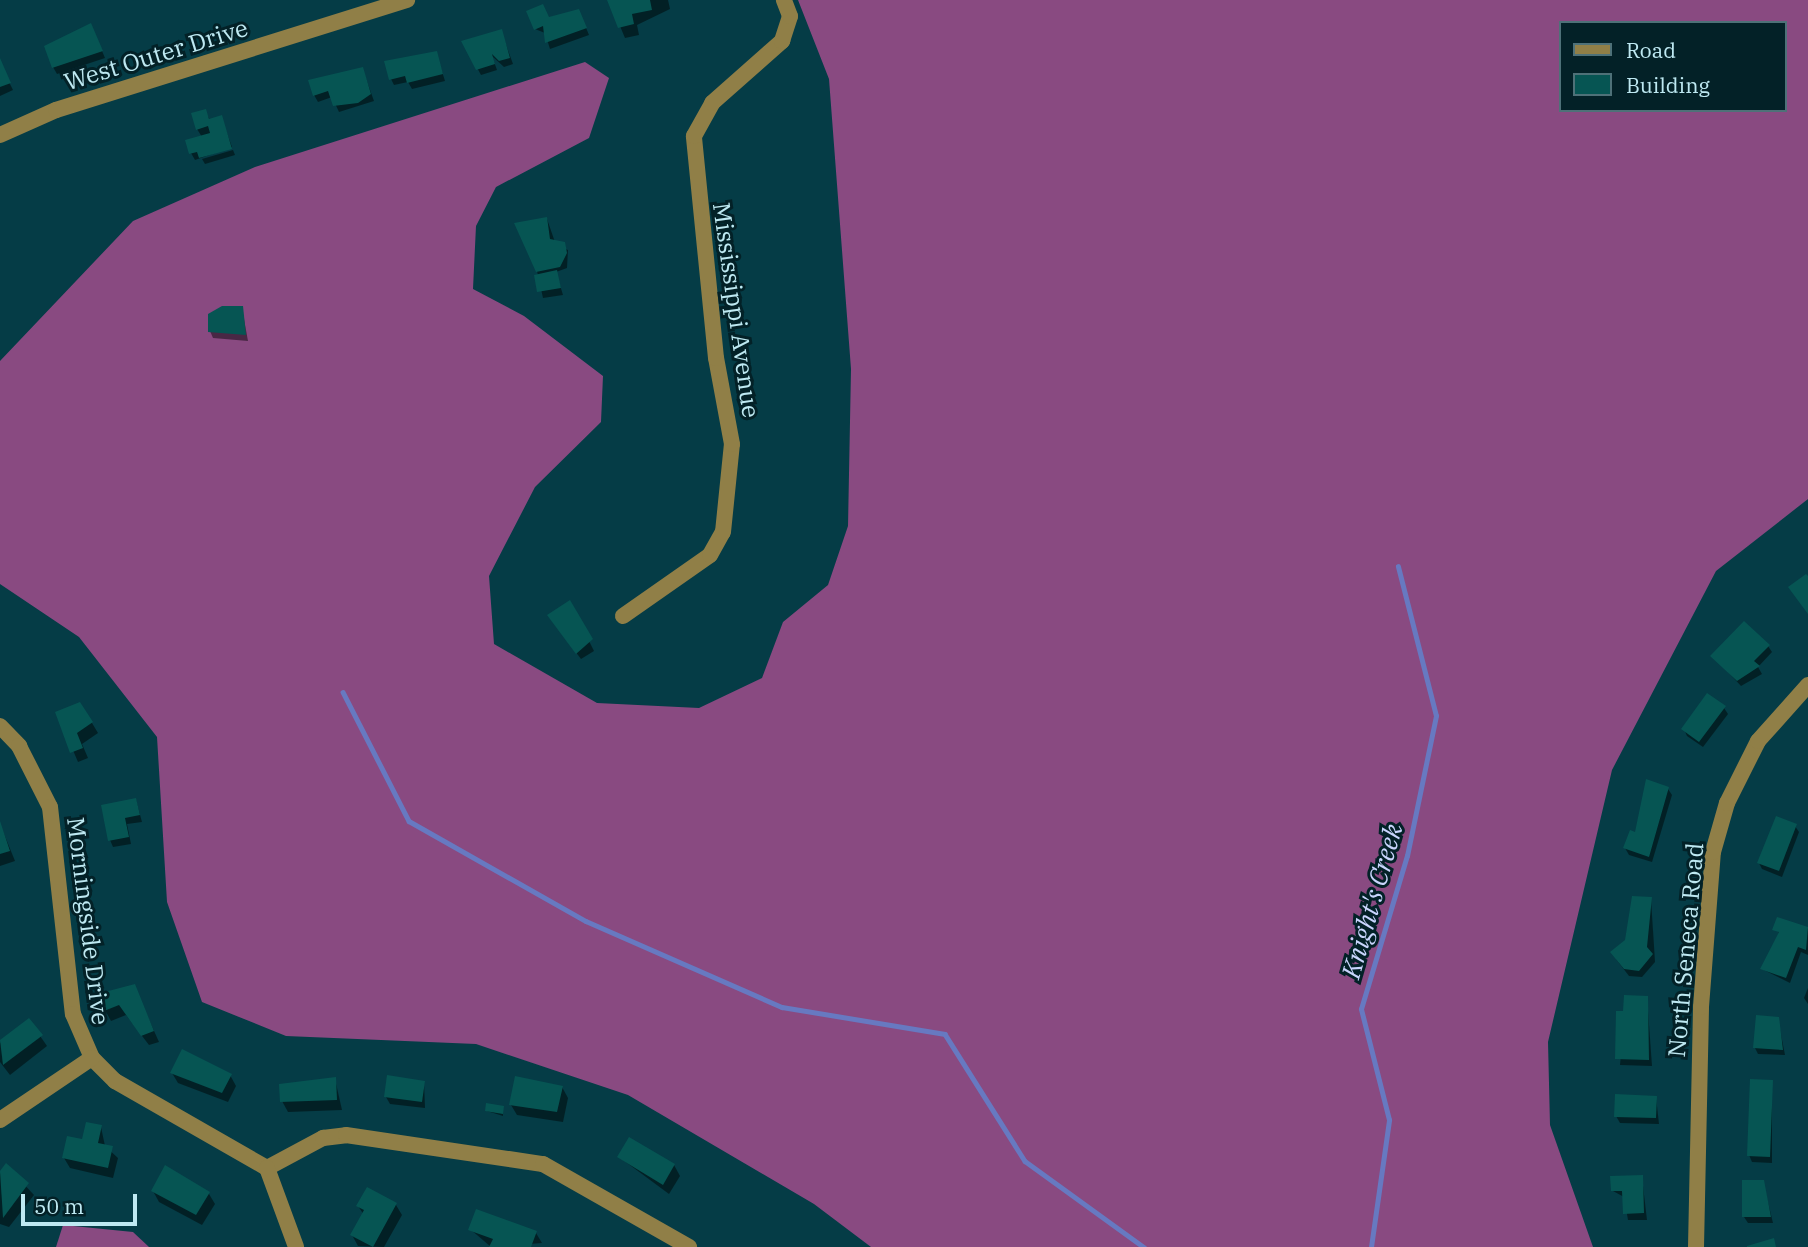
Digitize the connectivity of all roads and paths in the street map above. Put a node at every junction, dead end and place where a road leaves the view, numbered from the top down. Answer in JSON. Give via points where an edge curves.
{"nodes":[{"id":1,"x":407,"y":0,"type":"edge"},
{"id":2,"x":784,"y":0,"type":"edge"},
{"id":3,"x":0,"y":135,"type":"edge"},
{"id":4,"x":623,"y":616,"type":"dead end"},
{"id":5,"x":1808,"y":685,"type":"edge"},
{"id":6,"x":0,"y":726,"type":"edge"},
{"id":7,"x":92,"y":1058,"type":"junction"},
{"id":8,"x":0,"y":1121,"type":"edge"},
{"id":9,"x":267,"y":1168,"type":"junction"},
{"id":10,"x":296,"y":1247,"type":"edge"},
{"id":11,"x":689,"y":1247,"type":"edge"},
{"id":12,"x":1696,"y":1247,"type":"edge"}],
"edges":[{"from":1,"to":3,"type":"street","name":"West Outer Drive","via":[[56,110]]},
{"from":2,"to":4,"type":"street","name":"Mississippi Avenue","via":[[790,16],[782,41],[712,103],[694,136],[716,358],[732,444],[723,532],[710,555]]},
{"from":5,"to":12,"type":"street","name":"North Seneca Road","via":[[1753,750],[1727,803],[1713,852],[1701,1007]]},
{"from":6,"to":7,"type":"street","name":"Morningside Drive","via":[[19,746],[50,807],[72,1006]]},
{"from":7,"to":8,"type":"street"},
{"from":7,"to":9,"type":"street","name":"Morningside Drive","via":[[139,1099]]},
{"from":9,"to":10,"type":"street"},
{"from":9,"to":11,"type":"street","via":[[323,1138],[346,1135],[531,1162],[567,1172]]}]}
